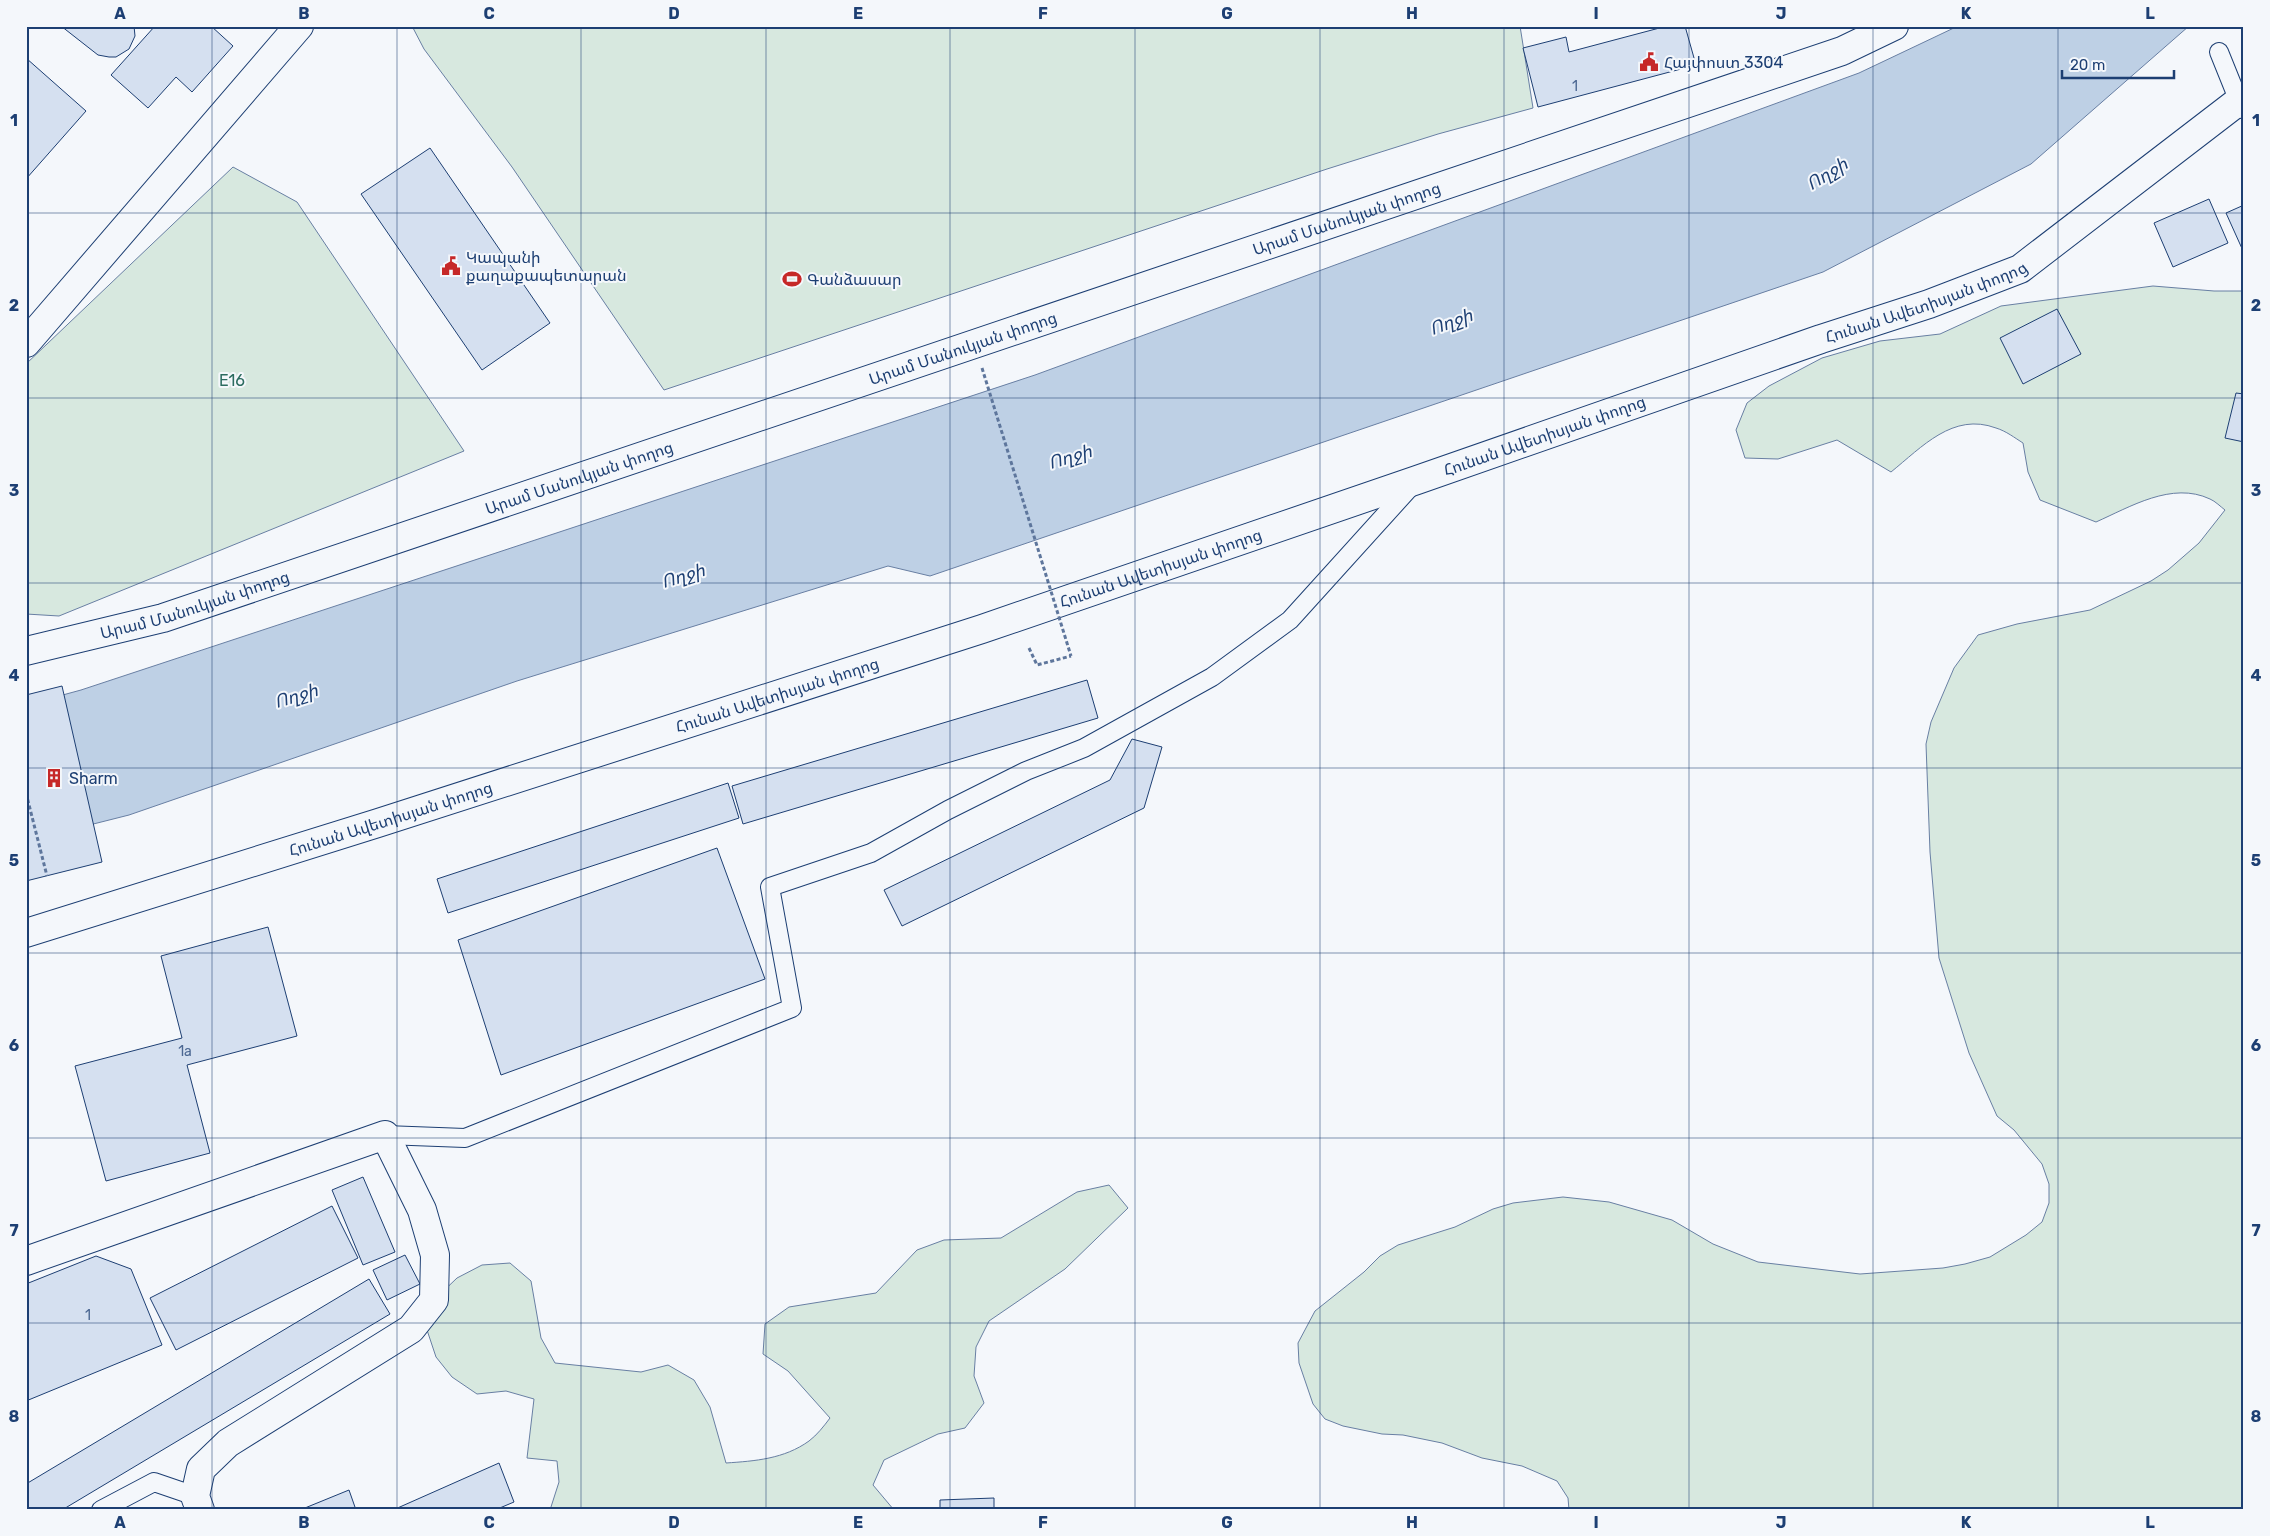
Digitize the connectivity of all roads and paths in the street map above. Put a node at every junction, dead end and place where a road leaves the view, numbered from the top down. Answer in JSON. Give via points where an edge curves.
{"nodes":[{"id":1,"x":299,"y":26,"type":"edge"},
{"id":2,"x":1894,"y":26,"type":"edge"},
{"id":3,"x":2219,"y":52,"type":"dead end"},
{"id":4,"x":2242,"y":104,"type":"edge"},
{"id":5,"x":26,"y":343,"type":"edge"},
{"id":6,"x":982,"y":368,"type":"dead end"},
{"id":7,"x":1417,"y":480,"type":"junction"},
{"id":8,"x":26,"y":651,"type":"edge"},
{"id":9,"x":1071,"y":656,"type":"dead end"},
{"id":10,"x":26,"y":793,"type":"edge"},
{"id":11,"x":47,"y":876,"type":"dead end"},
{"id":12,"x":26,"y":933,"type":"edge"},
{"id":13,"x":385,"y":1135,"type":"junction"},
{"id":14,"x":26,"y":1261,"type":"edge"},
{"id":15,"x":198,"y":1503,"type":"edge"},
{"id":16,"x":102,"y":1510,"type":"edge"}],
"edges":[{"from":1,"to":5,"type":"main road"},
{"from":2,"to":8,"type":"main road","name":"Արամ Մանուկյան փողոց","via":[[1832,54],[163,618]]},
{"from":3,"to":4,"type":"lane"},
{"from":4,"to":7,"type":"main road","name":"Հունան Ավետիսյան փողոց","via":[[2020,269],[1929,304]]},
{"from":6,"to":9,"type":"path","bridge":true},
{"from":7,"to":12,"type":"main road","name":"Հունան Ավետիսյան փողոց","via":[[982,629]]},
{"from":7,"to":13,"type":"lane","via":[[1290,620],[1212,677],[1084,748],[1026,771],[871,853],[770,887],[792,1008],[465,1138]]},
{"from":10,"to":11,"type":"path"},
{"from":13,"to":14,"type":"main road"},
{"from":13,"to":15,"type":"main road","via":[[422,1210],[435,1255],[434,1300],[411,1329],[228,1443],[201,1469]]},
{"from":15,"to":16,"type":"lane","via":[[154,1482]]}]}
